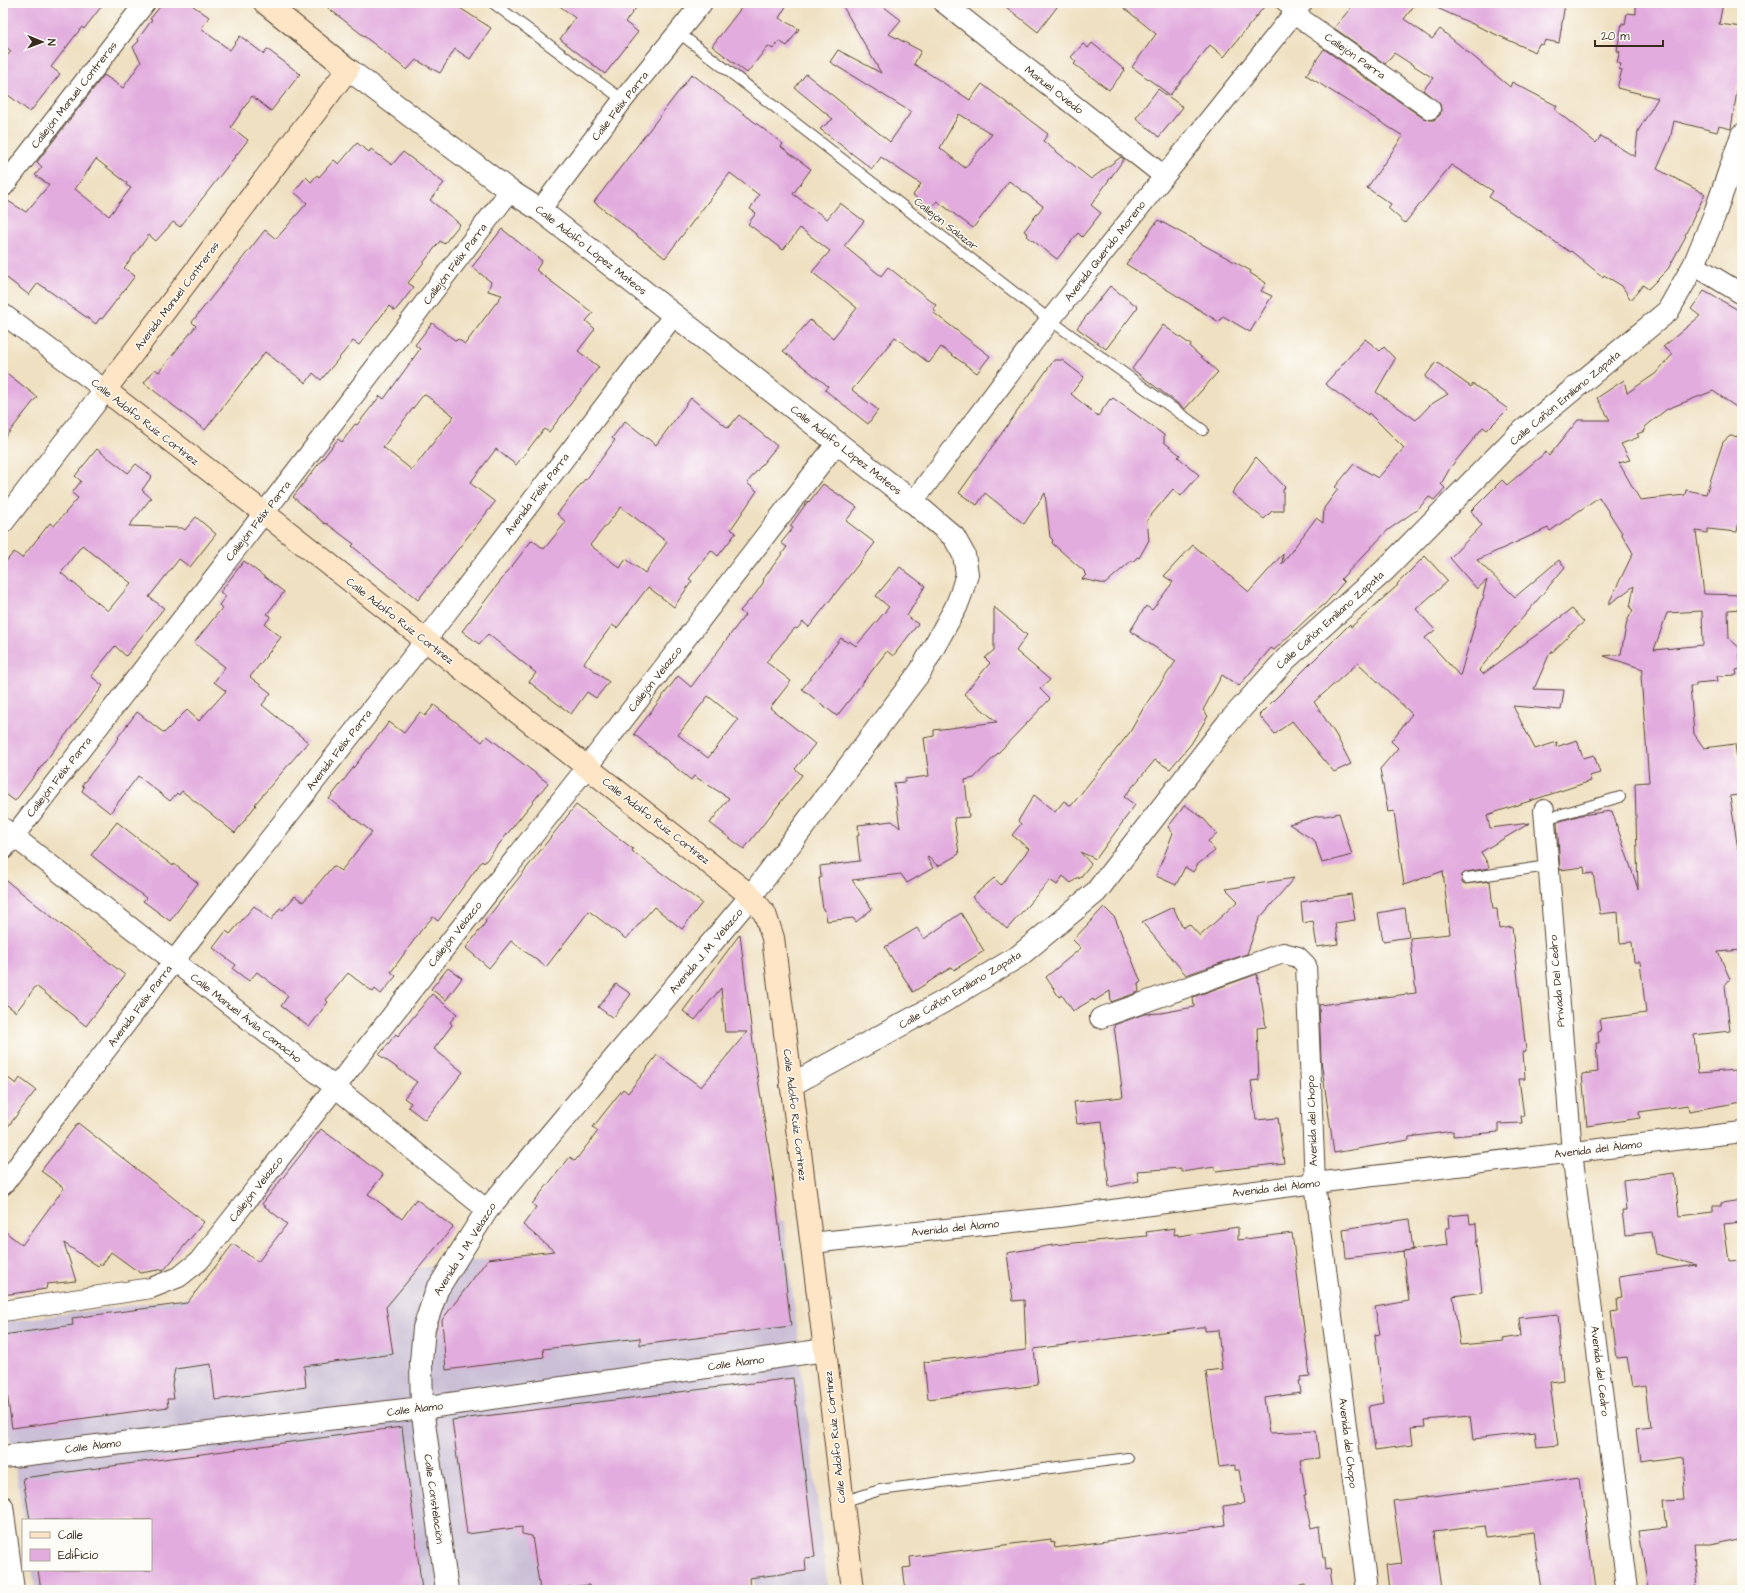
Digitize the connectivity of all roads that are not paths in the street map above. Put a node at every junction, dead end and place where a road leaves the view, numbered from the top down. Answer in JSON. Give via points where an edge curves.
{"nodes":[{"id":1,"x":145,"y":3,"type":"edge"},
{"id":2,"x":265,"y":3,"type":"edge"},
{"id":3,"x":493,"y":3,"type":"edge"},
{"id":4,"x":702,"y":3,"type":"edge"},
{"id":5,"x":944,"y":3,"type":"edge"},
{"id":6,"x":1292,"y":7,"type":"edge"},
{"id":7,"x":678,"y":32,"type":"junction"},
{"id":8,"x":348,"y":69,"type":"junction"},
{"id":9,"x":623,"y":100,"type":"junction"},
{"id":10,"x":1430,"y":109,"type":"dead end"},
{"id":11,"x":1742,"y":135,"type":"edge"},
{"id":12,"x":1164,"y":176,"type":"junction"},
{"id":13,"x":3,"y":187,"type":"edge"},
{"id":14,"x":510,"y":191,"type":"junction"},
{"id":15,"x":540,"y":210,"type":"junction"},
{"id":16,"x":1694,"y":265,"type":"junction"},
{"id":17,"x":1742,"y":294,"type":"edge"},
{"id":18,"x":3,"y":314,"type":"edge"},
{"id":19,"x":674,"y":315,"type":"junction"},
{"id":20,"x":1050,"y":320,"type":"junction"},
{"id":21,"x":104,"y":390,"type":"junction"},
{"id":22,"x":1203,"y":430,"type":"dead end"},
{"id":23,"x":836,"y":444,"type":"junction"},
{"id":24,"x":913,"y":502,"type":"junction"},
{"id":25,"x":264,"y":513,"type":"junction"},
{"id":26,"x":3,"y":522,"type":"edge"},
{"id":27,"x":425,"y":641,"type":"junction"},
{"id":28,"x":587,"y":767,"type":"junction"},
{"id":29,"x":1620,"y":797,"type":"dead end"},
{"id":30,"x":1545,"y":815,"type":"joint"},
{"id":31,"x":7,"y":838,"type":"edge"},
{"id":32,"x":1548,"y":866,"type":"junction"},
{"id":33,"x":1467,"y":878,"type":"dead end"},
{"id":34,"x":751,"y":896,"type":"junction"},
{"id":35,"x":173,"y":962,"type":"junction"},
{"id":36,"x":1100,"y":1018,"type":"dead end"},
{"id":37,"x":790,"y":1084,"type":"junction"},
{"id":38,"x":335,"y":1088,"type":"junction"},
{"id":39,"x":1742,"y":1132,"type":"edge"},
{"id":40,"x":1572,"y":1152,"type":"junction"},
{"id":41,"x":1315,"y":1183,"type":"junction"},
{"id":42,"x":3,"y":1185,"type":"edge"},
{"id":43,"x":487,"y":1210,"type":"junction"},
{"id":44,"x":811,"y":1243,"type":"junction"},
{"id":45,"x":3,"y":1311,"type":"edge"},
{"id":46,"x":825,"y":1350,"type":"junction"},
{"id":47,"x":422,"y":1408,"type":"junction"},
{"id":48,"x":3,"y":1457,"type":"edge"},
{"id":49,"x":1128,"y":1458,"type":"dead end"},
{"id":50,"x":842,"y":1502,"type":"junction"},
{"id":51,"x":3,"y":1506,"type":"edge"},
{"id":52,"x":14,"y":1590,"type":"edge"},
{"id":53,"x":447,"y":1590,"type":"edge"},
{"id":54,"x":853,"y":1590,"type":"edge"},
{"id":55,"x":1367,"y":1590,"type":"edge"},
{"id":56,"x":1627,"y":1590,"type":"edge"}],
"edges":[{"from":1,"to":13,"type":"street","name":"Callejón Manuel Contreras"},
{"from":2,"to":8,"type":"main road","name":"Calle Adolfo López Mateos"},
{"from":3,"to":9,"type":"lane"},
{"from":4,"to":7,"type":"street","name":"Calle Félix Parra"},
{"from":5,"to":12,"type":"street","name":"Manuel Oviedo"},
{"from":6,"to":10,"type":"street","name":"Callejón Parra"},
{"from":6,"to":12,"type":"street","name":"Avenida Querido Moreno"},
{"from":7,"to":9,"type":"street","name":"Calle Félix Parra"},
{"from":7,"to":20,"type":"lane","name":"Callejón Salazar"},
{"from":8,"to":14,"type":"street","name":"Calle Adolfo López Mateos"},
{"from":8,"to":21,"type":"main road","name":"Avenida Manuel Contreras"},
{"from":9,"to":15,"type":"street","name":"Calle Félix Parra"},
{"from":11,"to":16,"type":"street","name":"Calle Cañón Emiliano Zapata"},
{"from":12,"to":20,"type":"street","name":"Avenida Querido Moreno"},
{"from":14,"to":15,"type":"street","name":"Calle Adolfo López Mateos"},
{"from":14,"to":25,"type":"street","name":"Callejón Félix Parra"},
{"from":15,"to":19,"type":"street","name":"Calle Adolfo López Mateos"},
{"from":16,"to":17,"type":"street"},
{"from":16,"to":37,"type":"street","name":"Calle Cañón Emiliano Zapata","via":[[1668,311],[1518,435],[1385,570],[1286,659],[1227,724],[1096,892],[1019,956],[941,1003]]},
{"from":18,"to":21,"type":"street","name":"Calle Adolfo Ruíz Cortinez"},
{"from":19,"to":23,"type":"street","name":"Calle Adolfo López Mateos"},
{"from":19,"to":27,"type":"street","name":"Avenida Félix Parra"},
{"from":20,"to":22,"type":"lane","name":"Callejón Salazar"},
{"from":20,"to":24,"type":"street","name":"Avenida Querido Moreno"},
{"from":21,"to":25,"type":"main road","name":"Calle Adolfo Ruíz Cortinez"},
{"from":21,"to":26,"type":"street","name":"Avenida Manuel Contreras"},
{"from":23,"to":24,"type":"street","name":"Calle Adolfo López Mateos"},
{"from":23,"to":28,"type":"street","name":"Callejón Velazco"},
{"from":24,"to":34,"type":"street","name":"Avenida J. M. Velazco","via":[[954,537],[964,555],[966,574],[961,594],[920,672]]},
{"from":25,"to":27,"type":"main road","name":"Calle Adolfo Ruíz Cortinez"},
{"from":25,"to":31,"type":"street","name":"Callejón Félix Parra"},
{"from":27,"to":28,"type":"main road","name":"Calle Adolfo Ruíz Cortinez"},
{"from":27,"to":35,"type":"street","name":"Avenida Félix Parra"},
{"from":28,"to":34,"type":"main road","name":"Calle Adolfo Ruíz Cortinez"},
{"from":28,"to":38,"type":"street","name":"Callejón Velazco"},
{"from":29,"to":30,"type":"lane"},
{"from":30,"to":32,"type":"street","name":"Privada Del Cedro"},
{"from":31,"to":35,"type":"street","name":"Calle Manuel Ávila Camacho"},
{"from":32,"to":33,"type":"lane"},
{"from":32,"to":40,"type":"street","name":"Privada Del Cedro"},
{"from":34,"to":37,"type":"main road","name":"Calle Adolfo Ruíz Cortinez","via":[[765,914],[773,938]]},
{"from":34,"to":43,"type":"street","name":"Avenida J. M. Velazco"},
{"from":35,"to":38,"type":"street","name":"Calle Manuel Ávila Camacho"},
{"from":35,"to":42,"type":"street","name":"Avenida Félix Parra"},
{"from":36,"to":41,"type":"street","name":"Avenida del Chopo","via":[[1283,954],[1298,957],[1306,965]]},
{"from":37,"to":44,"type":"main road","name":"Calle Adolfo Ruíz Cortinez"},
{"from":38,"to":43,"type":"street","name":"Calle Manuel Ávila Camacho"},
{"from":38,"to":45,"type":"street","name":"Callejón Velazco","via":[[199,1261],[179,1277],[151,1288]]},
{"from":39,"to":40,"type":"street","name":"Avenida del Álamo"},
{"from":40,"to":41,"type":"street","name":"Avenida del Álamo"},
{"from":40,"to":56,"type":"street","name":"Avenida del Cedro"},
{"from":41,"to":44,"type":"street","name":"Avenida del Álamo","via":[[1060,1217]]},
{"from":41,"to":55,"type":"street","name":"Avenida del Chopo"},
{"from":43,"to":47,"type":"street","name":"Avenida J. M. Velazco","via":[[437,1290],[424,1328],[421,1362]]},
{"from":44,"to":46,"type":"main road","name":"Calle Adolfo Ruíz Cortinez"},
{"from":46,"to":47,"type":"street","name":"Calle Álamo"},
{"from":46,"to":50,"type":"main road","name":"Calle Adolfo Ruíz Cortinez"},
{"from":47,"to":48,"type":"street","name":"Calle Álamo"},
{"from":47,"to":53,"type":"street","name":"Calle Constelación"},
{"from":49,"to":50,"type":"lane","via":[[880,1490]]},
{"from":50,"to":54,"type":"main road","name":"Calle Adolfo Ruíz Cortinez"},
{"from":51,"to":52,"type":"street"}]}
